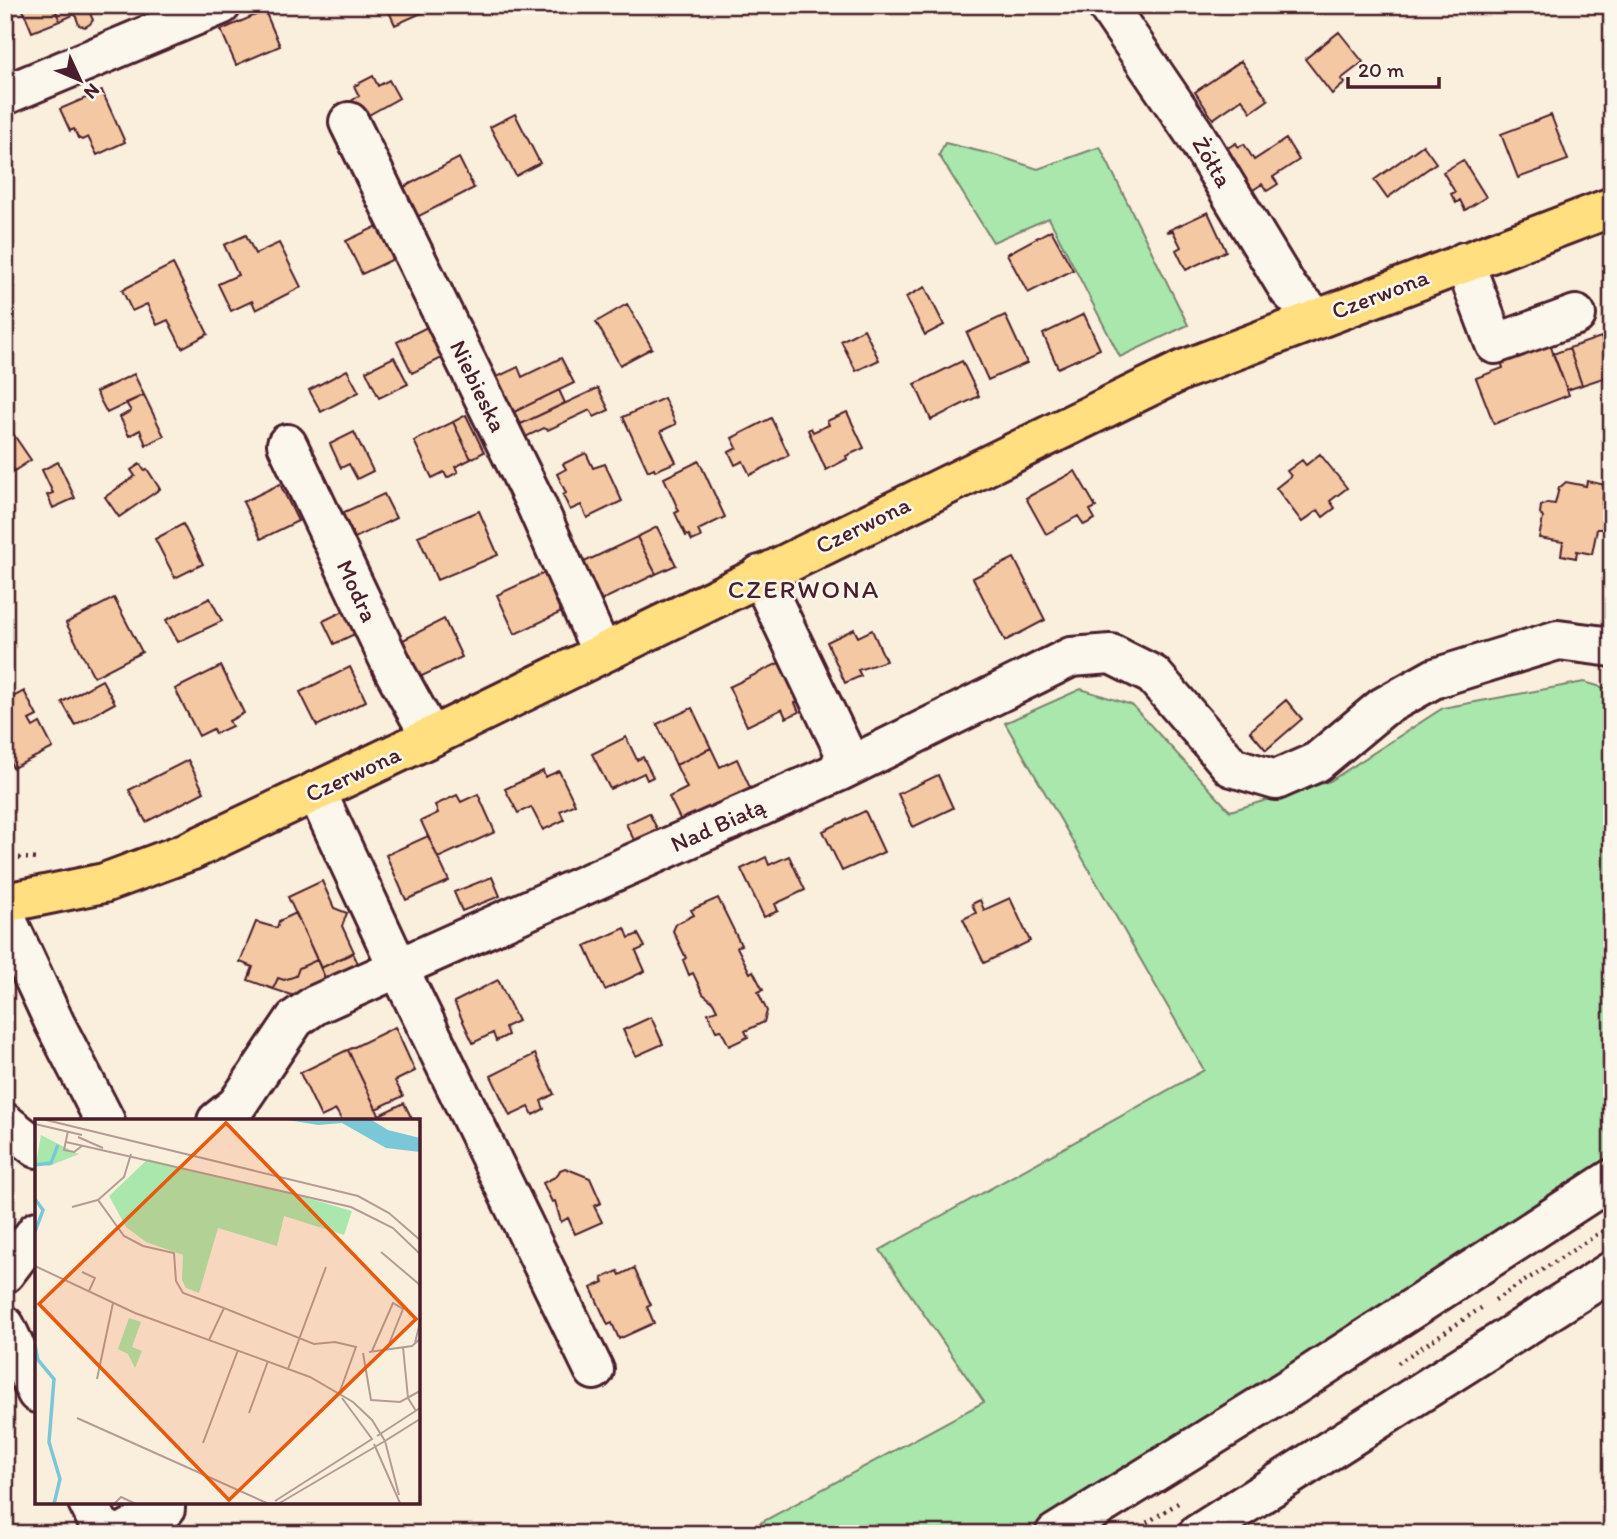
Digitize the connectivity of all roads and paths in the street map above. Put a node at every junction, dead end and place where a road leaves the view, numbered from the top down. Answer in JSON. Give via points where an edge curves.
{"nodes":[{"id":1,"x":221,"y":5,"type":"edge"},
{"id":2,"x":1107,"y":5,"type":"edge"},
{"id":3,"x":5,"y":95,"type":"edge"},
{"id":4,"x":349,"y":122,"type":"dead end"},
{"id":5,"x":1612,"y":206,"type":"edge"},
{"id":6,"x":1464,"y":262,"type":"junction"},
{"id":7,"x":1576,"y":315,"type":"dead end"},
{"id":8,"x":1317,"y":318,"type":"junction"},
{"id":9,"x":287,"y":444,"type":"dead end"},
{"id":10,"x":760,"y":575,"type":"junction"},
{"id":11,"x":1612,"y":647,"type":"edge"},
{"id":12,"x":602,"y":653,"type":"junction"},
{"id":13,"x":430,"y":737,"type":"junction"},
{"id":14,"x":838,"y":772,"type":"junction"},
{"id":15,"x":316,"y":791,"type":"junction"},
{"id":16,"x":5,"y":903,"type":"edge"},
{"id":17,"x":5,"y":916,"type":"edge"},
{"id":18,"x":398,"y":967,"type":"junction"},
{"id":19,"x":104,"y":1119,"type":"edge"},
{"id":20,"x":220,"y":1119,"type":"edge"},
{"id":21,"x":5,"y":1123,"type":"edge"},
{"id":22,"x":35,"y":1146,"type":"edge"},
{"id":23,"x":1612,"y":1179,"type":"edge"},
{"id":24,"x":35,"y":1234,"type":"edge"},
{"id":25,"x":1612,"y":1271,"type":"edge"},
{"id":26,"x":5,"y":1273,"type":"edge"},
{"id":27,"x":5,"y":1326,"type":"edge"},
{"id":28,"x":594,"y":1370,"type":"dead end"},
{"id":29,"x":35,"y":1389,"type":"edge"},
{"id":30,"x":89,"y":1504,"type":"edge"},
{"id":31,"x":165,"y":1504,"type":"edge"},
{"id":32,"x":114,"y":1534,"type":"edge"},
{"id":33,"x":121,"y":1534,"type":"edge"},
{"id":34,"x":1055,"y":1534,"type":"edge"},
{"id":35,"x":1198,"y":1534,"type":"edge"}],
"edges":[{"from":1,"to":3,"type":"street"},
{"from":2,"to":8,"type":"street","name":"Żółta","via":[[1194,134],[1289,290]]},
{"from":4,"to":12,"type":"street","name":"Niebieska","via":[[534,500]]},
{"from":5,"to":6,"type":"main road","name":"Czerwona"},
{"from":6,"to":7,"type":"street","via":[[1495,344]]},
{"from":6,"to":8,"type":"main road","name":"Czerwona"},
{"from":8,"to":10,"type":"main road","name":"Czerwona","via":[[1183,370]]},
{"from":9,"to":13,"type":"street","name":"Modra"},
{"from":10,"to":12,"type":"main road","name":"Czerwona"},
{"from":10,"to":14,"type":"street","via":[[845,753]]},
{"from":11,"to":14,"type":"street","name":"Nad Białą","via":[[1558,640],[1435,678],[1383,707],[1317,762],[1276,780],[1232,767],[1153,675],[1111,654],[1071,657]]},
{"from":12,"to":13,"type":"main road","name":"Czerwona"},
{"from":13,"to":15,"type":"main road","name":"Czerwona"},
{"from":14,"to":18,"type":"street","name":"Nad Białą"},
{"from":15,"to":16,"type":"main road","name":"Czerwona","via":[[190,850],[104,883]]},
{"from":15,"to":18,"type":"street"},
{"from":17,"to":19,"type":"street"},
{"from":18,"to":20,"type":"street","name":"Nad Białą","via":[[295,1019],[237,1105]]},
{"from":18,"to":28,"type":"street"},
{"from":21,"to":22,"type":"street"},
{"from":23,"to":34,"type":"street"},
{"from":24,"to":26,"type":"street"},
{"from":25,"to":35,"type":"street"},
{"from":27,"to":29,"type":"street"},
{"from":30,"to":32,"type":"street","via":[[100,1526]]},
{"from":31,"to":33,"type":"street","via":[[165,1509]]}]}
